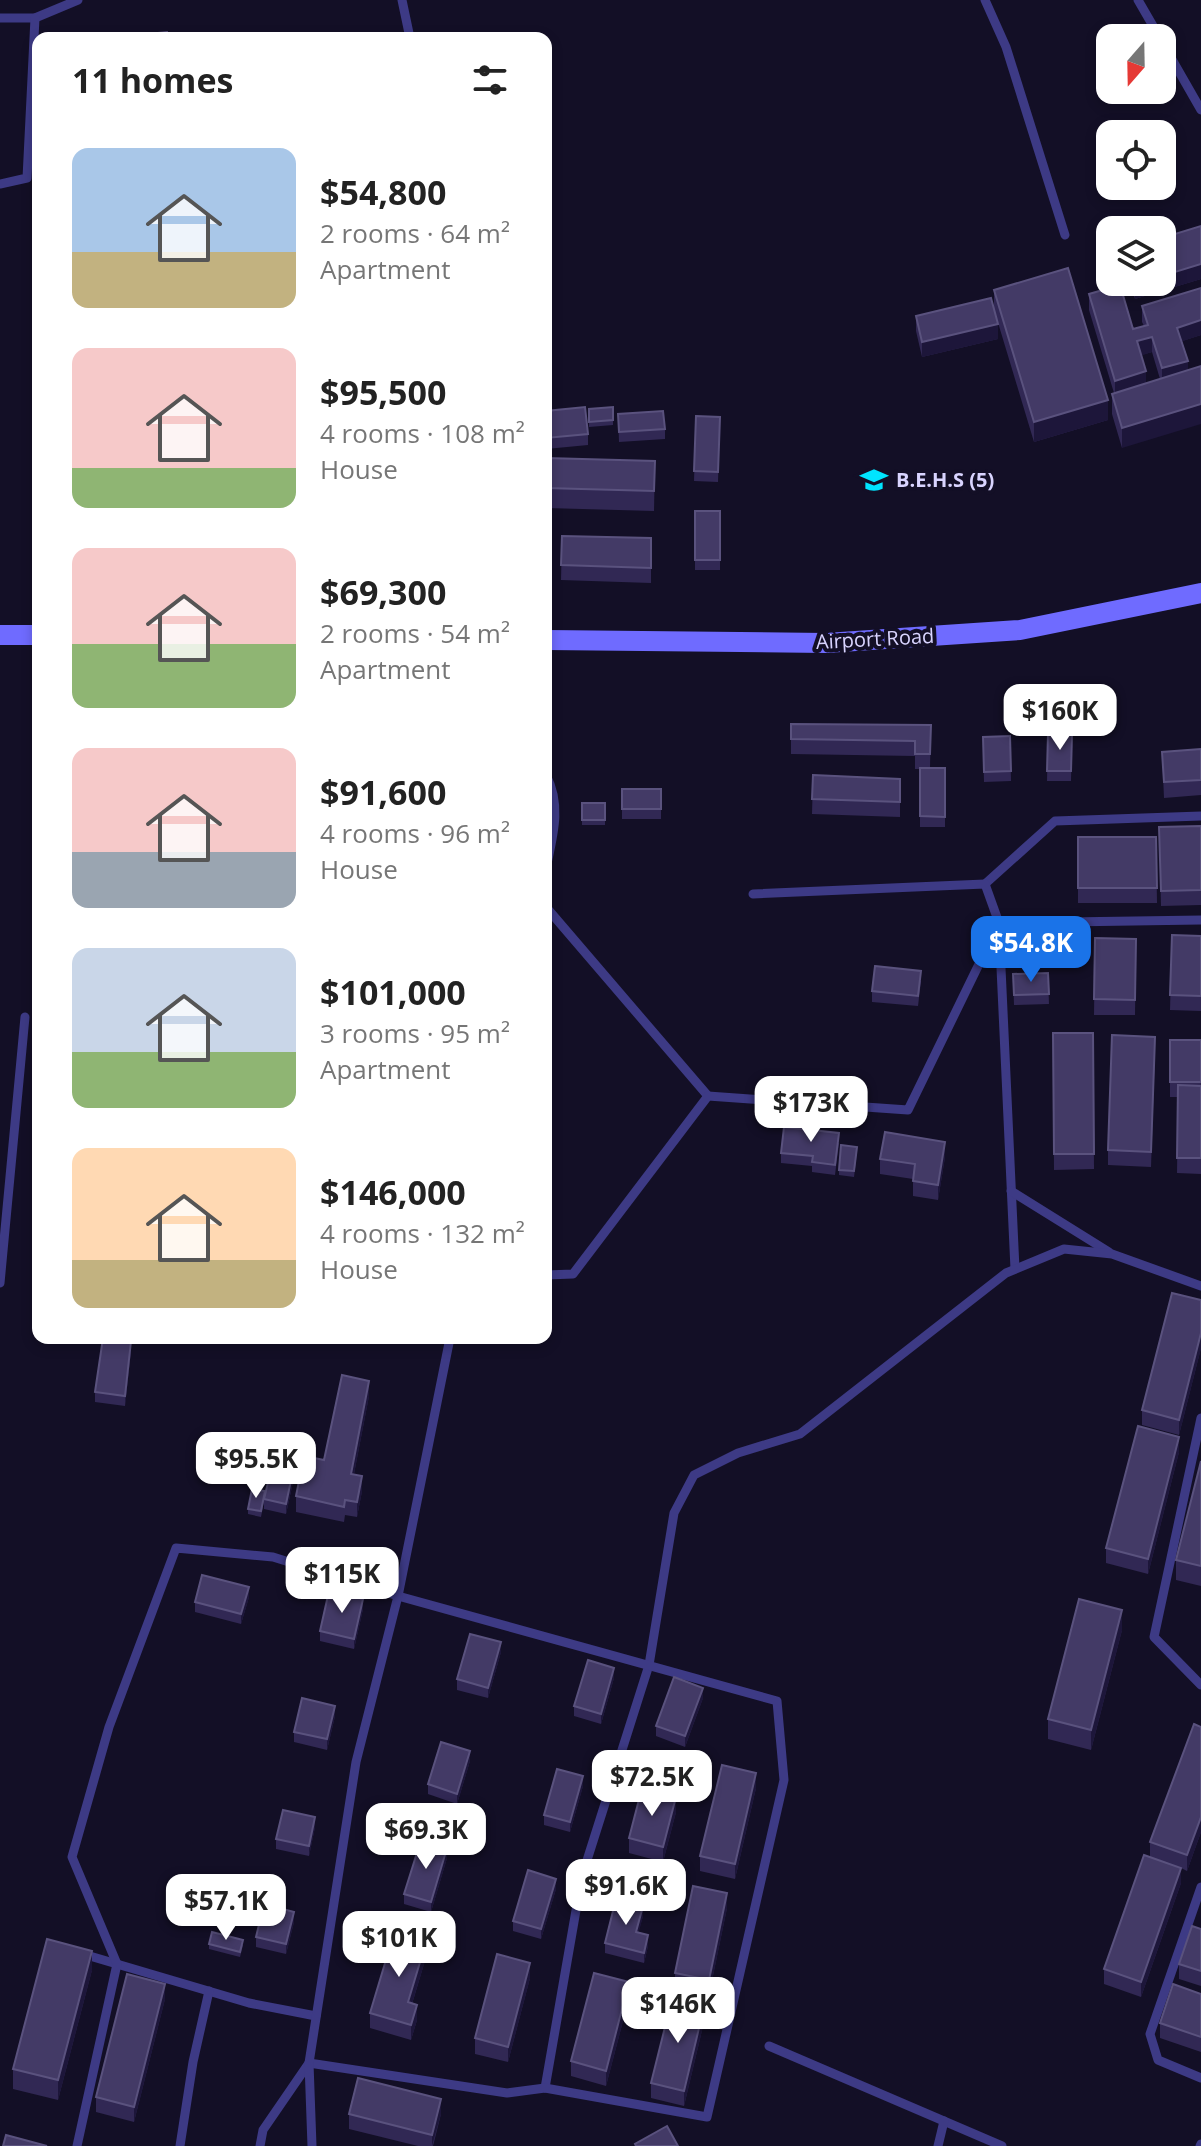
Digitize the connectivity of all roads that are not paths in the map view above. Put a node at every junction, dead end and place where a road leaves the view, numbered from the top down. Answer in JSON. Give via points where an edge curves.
{"nodes":[{"id":1,"x":78,"y":0,"type":"edge"},
{"id":2,"x":402,"y":0,"type":"edge"},
{"id":3,"x":985,"y":0,"type":"edge"},
{"id":4,"x":1138,"y":0,"type":"edge"},
{"id":5,"x":0,"y":18,"type":"edge"},
{"id":6,"x":35,"y":18,"type":"junction"},
{"id":7,"x":1152,"y":24,"type":"edge"},
{"id":8,"x":34,"y":32,"type":"edge"},
{"id":9,"x":409,"y":32,"type":"edge"},
{"id":10,"x":1176,"y":66,"type":"edge"},
{"id":11,"x":32,"y":78,"type":"edge"},
{"id":12,"x":1201,"y":110,"type":"edge"},
{"id":13,"x":0,"y":184,"type":"edge"},
{"id":14,"x":1065,"y":235,"type":"dead end"},
{"id":15,"x":1201,"y":593,"type":"edge"},
{"id":16,"x":0,"y":635,"type":"edge"},
{"id":17,"x":32,"y":635,"type":"edge"},
{"id":18,"x":552,"y":640,"type":"edge"},
{"id":19,"x":552,"y":787,"type":"edge"},
{"id":20,"x":1201,"y":816,"type":"edge"},
{"id":21,"x":552,"y":836,"type":"edge"},
{"id":22,"x":985,"y":884,"type":"junction"},
{"id":23,"x":753,"y":894,"type":"dead end"},
{"id":24,"x":552,"y":914,"type":"edge"},
{"id":25,"x":1201,"y":920,"type":"edge"},
{"id":26,"x":999,"y":923,"type":"junction"},
{"id":27,"x":25,"y":1017,"type":"dead end"},
{"id":28,"x":708,"y":1096,"type":"junction"},
{"id":29,"x":1011,"y":1191,"type":"junction"},
{"id":30,"x":1112,"y":1254,"type":"junction"},
{"id":31,"x":1015,"y":1269,"type":"junction"},
{"id":32,"x":552,"y":1275,"type":"edge"},
{"id":33,"x":0,"y":1283,"type":"edge"},
{"id":34,"x":1201,"y":1286,"type":"edge"},
{"id":35,"x":449,"y":1344,"type":"edge"},
{"id":36,"x":1201,"y":1418,"type":"edge"},
{"id":37,"x":398,"y":1596,"type":"junction"},
{"id":38,"x":649,"y":1665,"type":"junction"},
{"id":39,"x":1201,"y":1685,"type":"edge"},
{"id":40,"x":1201,"y":1887,"type":"edge"},
{"id":41,"x":1196,"y":1918,"type":"edge"},
{"id":42,"x":75,"y":1951,"type":"edge"},
{"id":43,"x":117,"y":1964,"type":"junction"},
{"id":44,"x":209,"y":1991,"type":"junction"},
{"id":45,"x":316,"y":2016,"type":"junction"},
{"id":46,"x":769,"y":2046,"type":"dead end"},
{"id":47,"x":309,"y":2063,"type":"junction"},
{"id":48,"x":1201,"y":2078,"type":"edge"},
{"id":49,"x":545,"y":2088,"type":"junction"},
{"id":50,"x":944,"y":2121,"type":"junction"},
{"id":51,"x":77,"y":2146,"type":"edge"},
{"id":52,"x":180,"y":2146,"type":"edge"},
{"id":53,"x":260,"y":2146,"type":"edge"},
{"id":54,"x":312,"y":2146,"type":"edge"},
{"id":55,"x":938,"y":2146,"type":"edge"},
{"id":56,"x":1002,"y":2146,"type":"edge"}],
"edges":[{"from":1,"to":6,"type":"lane"},
{"from":2,"to":9,"type":"lane"},
{"from":3,"to":14,"type":"lane","via":[[1006,47]]},
{"from":4,"to":7,"type":"lane"},
{"from":5,"to":6,"type":"lane"},
{"from":6,"to":8,"type":"lane"},
{"from":10,"to":12,"type":"lane"},
{"from":11,"to":13,"type":"lane","via":[[27,178]]},
{"from":15,"to":18,"type":"main road","name":"Airport Road","via":[[1020,630],[826,643]]},
{"from":16,"to":17,"type":"main road"},
{"from":19,"to":21,"type":"lane"},
{"from":20,"to":22,"type":"lane","via":[[1055,821]]},
{"from":22,"to":23,"type":"lane"},
{"from":22,"to":26,"type":"lane"},
{"from":24,"to":28,"type":"lane"},
{"from":25,"to":26,"type":"lane"},
{"from":26,"to":28,"type":"lane","via":[[908,1110]]},
{"from":26,"to":29,"type":"lane"},
{"from":27,"to":33,"type":"lane"},
{"from":28,"to":32,"type":"lane","via":[[573,1274]]},
{"from":29,"to":30,"type":"lane"},
{"from":29,"to":31,"type":"lane"},
{"from":30,"to":31,"type":"lane","via":[[1064,1249]]},
{"from":30,"to":34,"type":"lane"},
{"from":31,"to":38,"type":"lane","via":[[800,1434],[738,1453],[694,1475],[674,1513]]},
{"from":35,"to":37,"type":"lane"},
{"from":36,"to":39,"type":"lane","via":[[1154,1637]]},
{"from":37,"to":38,"type":"lane"},
{"from":37,"to":43,"type":"lane","via":[[273,1557],[176,1548],[109,1727],[72,1857]]},
{"from":37,"to":45,"type":"lane","via":[[356,1762]]},
{"from":38,"to":49,"type":"lane","via":[[582,1876]]},
{"from":38,"to":49,"type":"lane","via":[[777,1701],[784,1780],[707,2117]]},
{"from":40,"to":41,"type":"lane"},
{"from":41,"to":48,"type":"lane","via":[[1150,2034],[1158,2060]]},
{"from":42,"to":43,"type":"lane"},
{"from":43,"to":44,"type":"lane"},
{"from":43,"to":51,"type":"lane"},
{"from":44,"to":45,"type":"lane"},
{"from":44,"to":52,"type":"lane"},
{"from":45,"to":47,"type":"lane"},
{"from":46,"to":50,"type":"lane"},
{"from":47,"to":49,"type":"lane","via":[[507,2093]]},
{"from":47,"to":53,"type":"lane","via":[[263,2130]]},
{"from":47,"to":54,"type":"lane"},
{"from":50,"to":55,"type":"lane"},
{"from":50,"to":56,"type":"lane"}]}
